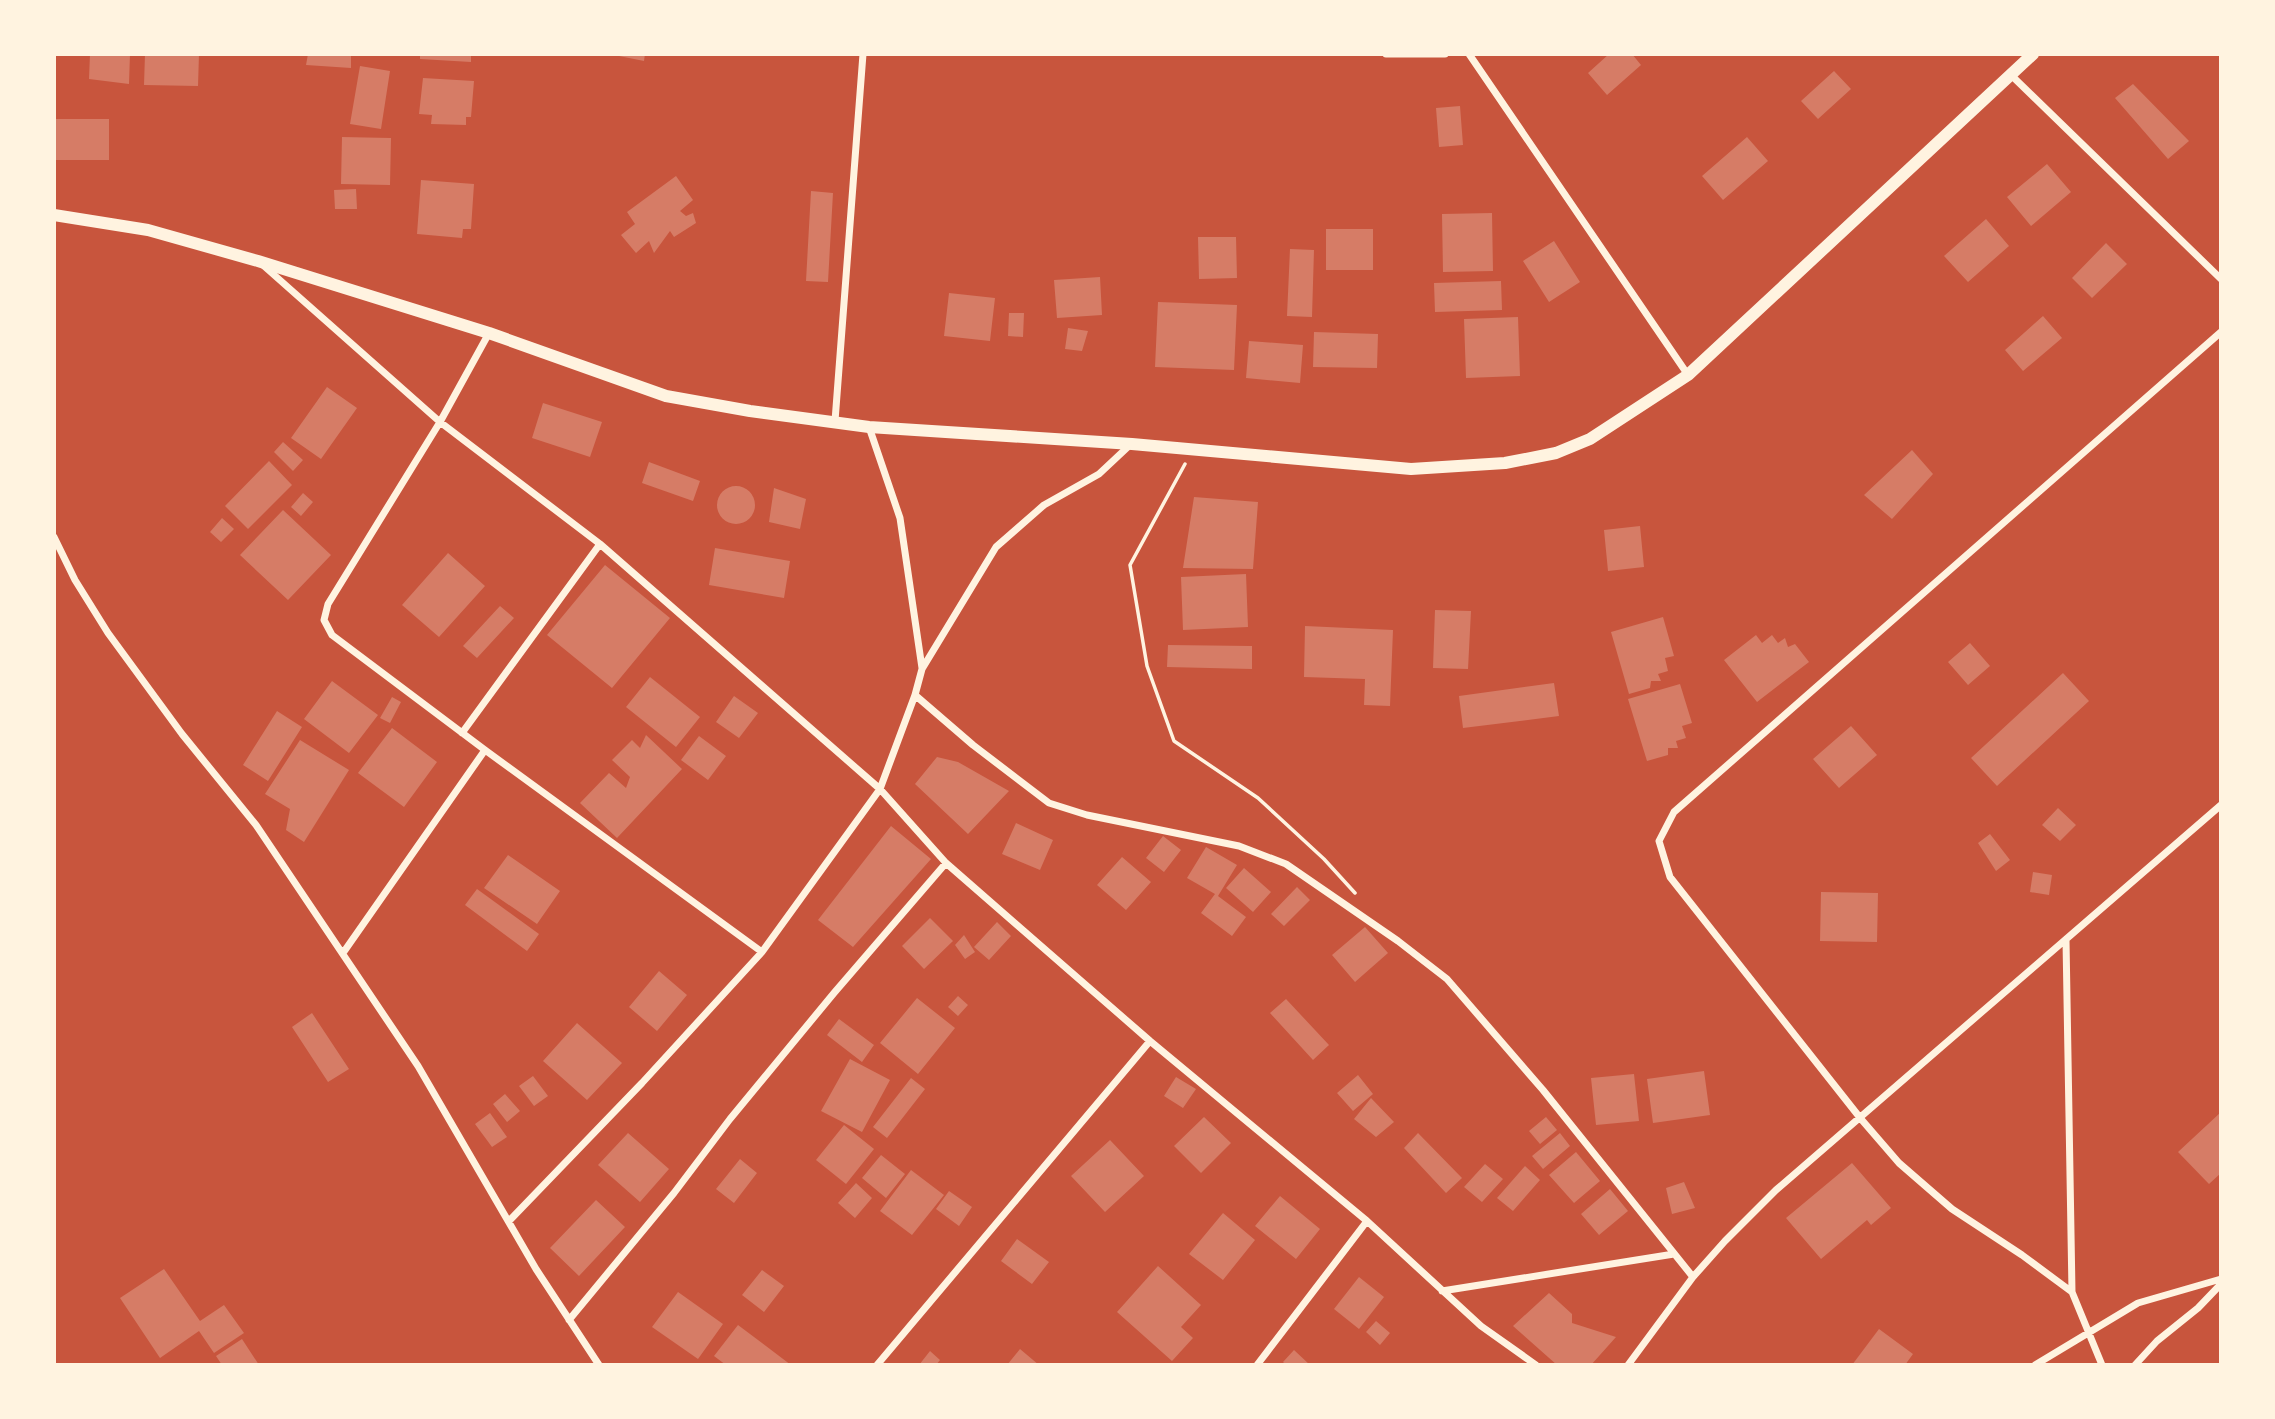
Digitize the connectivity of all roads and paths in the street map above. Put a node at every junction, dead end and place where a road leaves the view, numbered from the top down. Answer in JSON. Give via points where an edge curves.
{"nodes":[{"id":1,"x":863,"y":54,"type":"edge"},
{"id":2,"x":1387,"y":54,"type":"edge"},
{"id":3,"x":1445,"y":54,"type":"edge"},
{"id":4,"x":1469,"y":54,"type":"edge"},
{"id":5,"x":2033,"y":54,"type":"edge"},
{"id":6,"x":2011,"y":75,"type":"junction"},
{"id":7,"x":54,"y":215,"type":"edge"},
{"id":8,"x":258,"y":261,"type":"junction"},
{"id":9,"x":2221,"y":279,"type":"edge"},
{"id":10,"x":489,"y":332,"type":"junction"},
{"id":11,"x":2221,"y":332,"type":"edge"},
{"id":12,"x":1688,"y":375,"type":"junction"},
{"id":13,"x":440,"y":422,"type":"junction"},
{"id":14,"x":835,"y":422,"type":"junction"},
{"id":15,"x":869,"y":427,"type":"junction"},
{"id":16,"x":1132,"y":444,"type":"junction"},
{"id":17,"x":1192,"y":449,"type":"junction"},
{"id":18,"x":54,"y":537,"type":"edge"},
{"id":19,"x":600,"y":544,"type":"junction"},
{"id":20,"x":922,"y":669,"type":"junction"},
{"id":21,"x":915,"y":695,"type":"junction"},
{"id":22,"x":462,"y":733,"type":"junction"},
{"id":23,"x":485,"y":750,"type":"junction"},
{"id":24,"x":880,"y":789,"type":"junction"},
{"id":25,"x":2221,"y":805,"type":"edge"},
{"id":26,"x":946,"y":863,"type":"junction"},
{"id":27,"x":1361,"y":900,"type":"dead end"},
{"id":28,"x":2066,"y":940,"type":"junction"},
{"id":29,"x":762,"y":952,"type":"junction"},
{"id":30,"x":343,"y":953,"type":"junction"},
{"id":31,"x":1150,"y":1041,"type":"junction"},
{"id":32,"x":1861,"y":1119,"type":"junction"},
{"id":33,"x":509,"y":1221,"type":"junction"},
{"id":34,"x":1367,"y":1221,"type":"junction"},
{"id":35,"x":1674,"y":1254,"type":"junction"},
{"id":36,"x":1693,"y":1277,"type":"junction"},
{"id":37,"x":2221,"y":1279,"type":"edge"},
{"id":38,"x":2221,"y":1284,"type":"edge"},
{"id":39,"x":1442,"y":1291,"type":"junction"},
{"id":40,"x":2072,"y":1292,"type":"junction"},
{"id":41,"x":569,"y":1321,"type":"junction"},
{"id":42,"x":2090,"y":1332,"type":"junction"},
{"id":43,"x":598,"y":1365,"type":"edge"},
{"id":44,"x":877,"y":1365,"type":"edge"},
{"id":45,"x":1257,"y":1365,"type":"edge"},
{"id":46,"x":1536,"y":1365,"type":"edge"},
{"id":47,"x":1628,"y":1365,"type":"edge"},
{"id":48,"x":2035,"y":1365,"type":"edge"},
{"id":49,"x":2102,"y":1365,"type":"edge"},
{"id":50,"x":2135,"y":1365,"type":"edge"}],
"edges":[{"from":1,"to":14,"type":"street"},
{"from":2,"to":3,"type":"street"},
{"from":4,"to":12,"type":"street"},
{"from":5,"to":6,"type":"street"},
{"from":6,"to":9,"type":"street"},
{"from":6,"to":12,"type":"street"},
{"from":7,"to":8,"type":"street","via":[[148,230]]},
{"from":8,"to":10,"type":"street"},
{"from":8,"to":13,"type":"street"},
{"from":10,"to":13,"type":"street"},
{"from":10,"to":14,"type":"street","via":[[666,396]]},
{"from":11,"to":32,"type":"street","via":[[1674,812],[1659,841],[1670,877]]},
{"from":12,"to":17,"type":"street","via":[[1590,439],[1556,453],[1505,463],[1411,469]]},
{"from":13,"to":19,"type":"street"},
{"from":13,"to":22,"type":"street","via":[[328,604],[324,620],[332,635]]},
{"from":14,"to":15,"type":"street"},
{"from":15,"to":16,"type":"street"},
{"from":15,"to":20,"type":"street","via":[[900,518]]},
{"from":16,"to":17,"type":"street"},
{"from":16,"to":20,"type":"street","via":[[1099,474],[1044,505],[996,547]]},
{"from":17,"to":27,"type":"path","via":[[1130,565],[1147,666],[1174,741],[1258,797]]},
{"from":18,"to":30,"type":"street","via":[[108,633],[256,825]]},
{"from":19,"to":22,"type":"street"},
{"from":19,"to":24,"type":"street"},
{"from":20,"to":21,"type":"street"},
{"from":21,"to":24,"type":"street"},
{"from":21,"to":35,"type":"street","via":[[1049,803],[1239,846],[1286,864],[1398,941],[1447,979]]},
{"from":22,"to":23,"type":"street"},
{"from":23,"to":29,"type":"street"},
{"from":23,"to":30,"type":"street"},
{"from":24,"to":26,"type":"street"},
{"from":24,"to":29,"type":"street"},
{"from":25,"to":28,"type":"street"},
{"from":26,"to":31,"type":"street"},
{"from":26,"to":41,"type":"street","via":[[747,1098]]},
{"from":28,"to":32,"type":"street"},
{"from":28,"to":40,"type":"street"},
{"from":29,"to":33,"type":"street"},
{"from":30,"to":33,"type":"street","via":[[418,1066]]},
{"from":31,"to":34,"type":"street"},
{"from":31,"to":44,"type":"street"},
{"from":32,"to":36,"type":"street","via":[[1776,1190]]},
{"from":32,"to":40,"type":"street","via":[[1899,1163],[1952,1209]]},
{"from":33,"to":41,"type":"street"},
{"from":34,"to":39,"type":"street"},
{"from":34,"to":45,"type":"street"},
{"from":35,"to":36,"type":"street"},
{"from":35,"to":39,"type":"street"},
{"from":36,"to":47,"type":"street"},
{"from":37,"to":42,"type":"street","via":[[2138,1303]]},
{"from":38,"to":50,"type":"street"},
{"from":39,"to":46,"type":"street"},
{"from":40,"to":42,"type":"street"},
{"from":41,"to":43,"type":"street"},
{"from":42,"to":48,"type":"street"},
{"from":42,"to":49,"type":"street"}]}
